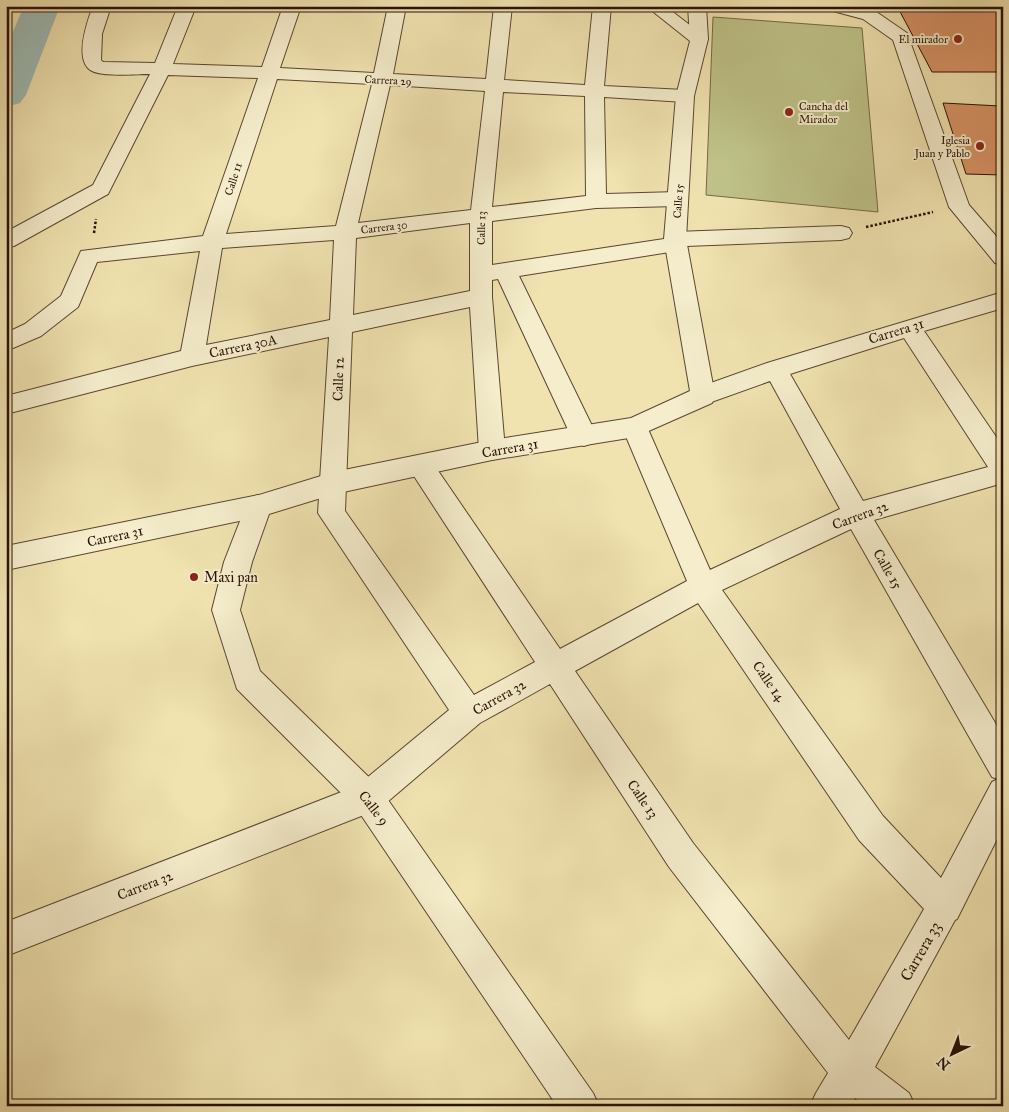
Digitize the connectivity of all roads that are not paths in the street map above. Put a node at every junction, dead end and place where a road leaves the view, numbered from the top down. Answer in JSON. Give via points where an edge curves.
{"nodes":[{"id":1,"x":102,"y":6,"type":"edge"},
{"id":2,"x":186,"y":6,"type":"edge"},
{"id":3,"x":292,"y":6,"type":"edge"},
{"id":4,"x":397,"y":6,"type":"edge"},
{"id":5,"x":503,"y":6,"type":"edge"},
{"id":6,"x":602,"y":6,"type":"edge"},
{"id":7,"x":654,"y":6,"type":"edge"},
{"id":8,"x":697,"y":6,"type":"edge"},
{"id":9,"x":835,"y":6,"type":"edge"},
{"id":10,"x":699,"y":39,"type":"junction"},
{"id":11,"x":161,"y":70,"type":"junction"},
{"id":12,"x":268,"y":73,"type":"junction"},
{"id":13,"x":382,"y":80,"type":"junction"},
{"id":14,"x":493,"y":85,"type":"junction"},
{"id":15,"x":594,"y":91,"type":"junction"},
{"id":16,"x":685,"y":96,"type":"junction"},
{"id":17,"x":678,"y":199,"type":"junction"},
{"id":18,"x":596,"y":201,"type":"junction"},
{"id":19,"x":481,"y":214,"type":"junction"},
{"id":20,"x":345,"y":232,"type":"junction"},
{"id":21,"x":841,"y":233,"type":"road end"},
{"id":22,"x":6,"y":241,"type":"edge"},
{"id":23,"x":676,"y":241,"type":"junction"},
{"id":24,"x":212,"y":242,"type":"junction"},
{"id":25,"x":1003,"y":258,"type":"edge"},
{"id":26,"x":505,"y":271,"type":"junction"},
{"id":27,"x":482,"y":273,"type":"junction"},
{"id":28,"x":481,"y":297,"type":"junction"},
{"id":29,"x":1003,"y":300,"type":"edge"},
{"id":30,"x":341,"y":325,"type":"junction"},
{"id":31,"x":909,"y":326,"type":"junction"},
{"id":32,"x":6,"y":343,"type":"edge"},
{"id":33,"x":192,"y":357,"type":"junction"},
{"id":34,"x":775,"y":369,"type":"junction"},
{"id":35,"x":703,"y":396,"type":"junction"},
{"id":36,"x":6,"y":405,"type":"edge"},
{"id":37,"x":636,"y":427,"type":"junction"},
{"id":38,"x":584,"y":436,"type":"junction"},
{"id":39,"x":492,"y":450,"type":"junction"},
{"id":40,"x":421,"y":466,"type":"junction"},
{"id":41,"x":1003,"y":468,"type":"edge"},
{"id":42,"x":1003,"y":473,"type":"edge"},
{"id":43,"x":334,"y":483,"type":"junction"},
{"id":44,"x":258,"y":506,"type":"junction"},
{"id":45,"x":856,"y":514,"type":"junction"},
{"id":46,"x":6,"y":558,"type":"edge"},
{"id":47,"x":703,"y":586,"type":"junction"},
{"id":48,"x":554,"y":666,"type":"junction"},
{"id":49,"x":469,"y":714,"type":"junction"},
{"id":50,"x":1003,"y":766,"type":"edge"},
{"id":51,"x":368,"y":798,"type":"junction"},
{"id":52,"x":1001,"y":803,"type":"edge"},
{"id":53,"x":945,"y":907,"type":"junction"},
{"id":54,"x":6,"y":939,"type":"edge"},
{"id":55,"x":851,"y":1072,"type":"junction"},
{"id":56,"x":580,"y":1106,"type":"edge"},
{"id":57,"x":829,"y":1106,"type":"edge"},
{"id":58,"x":896,"y":1106,"type":"edge"}],
"edges":[{"from":1,"to":11,"type":"street","name":"Carrera 29","via":[[91,53],[92,62],[99,67]]},
{"from":2,"to":11,"type":"street"},
{"from":3,"to":12,"type":"street","name":"Calle 11"},
{"from":4,"to":13,"type":"street","name":"Calle 12"},
{"from":5,"to":14,"type":"street","name":"Calle 13"},
{"from":6,"to":15,"type":"street"},
{"from":7,"to":10,"type":"street"},
{"from":8,"to":10,"type":"street","name":"Calle 15"},
{"from":9,"to":25,"type":"street","via":[[869,15],[901,37],[958,206]]},
{"from":10,"to":16,"type":"street","name":"Calle 15"},
{"from":11,"to":12,"type":"street","name":"Carrera 29"},
{"from":11,"to":22,"type":"street","via":[[101,189]]},
{"from":12,"to":13,"type":"street","name":"Carrera 29"},
{"from":12,"to":24,"type":"street","name":"Calle 11"},
{"from":13,"to":14,"type":"street","name":"Carrera 29"},
{"from":13,"to":20,"type":"street","name":"Calle 12"},
{"from":14,"to":15,"type":"street","name":"Carrera 29"},
{"from":14,"to":19,"type":"street","name":"Calle 13"},
{"from":15,"to":16,"type":"street","name":"Carrera 29"},
{"from":15,"to":18,"type":"street"},
{"from":16,"to":17,"type":"street","name":"Calle 15"},
{"from":17,"to":18,"type":"street","name":"Carrera 30"},
{"from":17,"to":23,"type":"street","name":"Calle 15"},
{"from":18,"to":19,"type":"street","name":"Carrera 30"},
{"from":19,"to":20,"type":"street","name":"Carrera 30"},
{"from":19,"to":27,"type":"street","name":"Calle 13"},
{"from":20,"to":24,"type":"street","name":"Carrera 30"},
{"from":20,"to":30,"type":"street","name":"Calle 12"},
{"from":21,"to":23,"type":"street"},
{"from":23,"to":26,"type":"street"},
{"from":23,"to":35,"type":"street","name":"Calle 15"},
{"from":24,"to":32,"type":"street","name":"Carrera 30","via":[[89,256],[70,301],[33,330]]},
{"from":24,"to":33,"type":"street","name":"Calle 11"},
{"from":26,"to":27,"type":"street"},
{"from":26,"to":38,"type":"street"},
{"from":27,"to":28,"type":"street","name":"Calle 13"},
{"from":28,"to":30,"type":"street","name":"Carrera 30A"},
{"from":28,"to":39,"type":"street","name":"Calle 13"},
{"from":29,"to":31,"type":"street","name":"Carrera 31"},
{"from":30,"to":33,"type":"street","name":"Carrera 30A"},
{"from":30,"to":43,"type":"street","name":"Calle 12"},
{"from":31,"to":34,"type":"street","name":"Carrera 31"},
{"from":31,"to":41,"type":"street"},
{"from":33,"to":36,"type":"street","name":"Carrera 30A"},
{"from":34,"to":35,"type":"street","name":"Carrera 31"},
{"from":34,"to":45,"type":"street","name":"Calle 15"},
{"from":35,"to":37,"type":"street","name":"Carrera 31"},
{"from":37,"to":38,"type":"street","name":"Carrera 31"},
{"from":37,"to":47,"type":"street","name":"Calle 14"},
{"from":38,"to":39,"type":"street","name":"Carrera 31"},
{"from":39,"to":40,"type":"street","name":"Carrera 31"},
{"from":40,"to":43,"type":"street","name":"Carrera 31"},
{"from":40,"to":48,"type":"street","name":"Calle 13"},
{"from":42,"to":45,"type":"street","name":"Carrera 32"},
{"from":43,"to":44,"type":"street","name":"Carrera 31"},
{"from":43,"to":49,"type":"street","name":"Calle 12","via":[[330,513]]},
{"from":44,"to":46,"type":"street","name":"Carrera 31"},
{"from":44,"to":51,"type":"street","name":"Calle 9","via":[[238,562],[226,610],[248,679]]},
{"from":45,"to":47,"type":"street","name":"Carrera 32"},
{"from":45,"to":50,"type":"street","name":"Calle 15"},
{"from":47,"to":48,"type":"street","name":"Carrera 32"},
{"from":47,"to":53,"type":"street","name":"Calle 14","via":[[871,828]]},
{"from":48,"to":49,"type":"street","name":"Carrera 32"},
{"from":48,"to":55,"type":"street","name":"Calle 13","via":[[680,855]]},
{"from":49,"to":51,"type":"street","name":"Carrera 32"},
{"from":51,"to":54,"type":"street","name":"Carrera 32"},
{"from":51,"to":56,"type":"street","name":"Calle 9"},
{"from":52,"to":53,"type":"street","name":"Carrera 33"},
{"from":53,"to":55,"type":"street","name":"Carrera 33"},
{"from":55,"to":57,"type":"street","name":"Carrera 33"},
{"from":55,"to":58,"type":"street","name":"Calle 13"}]}
